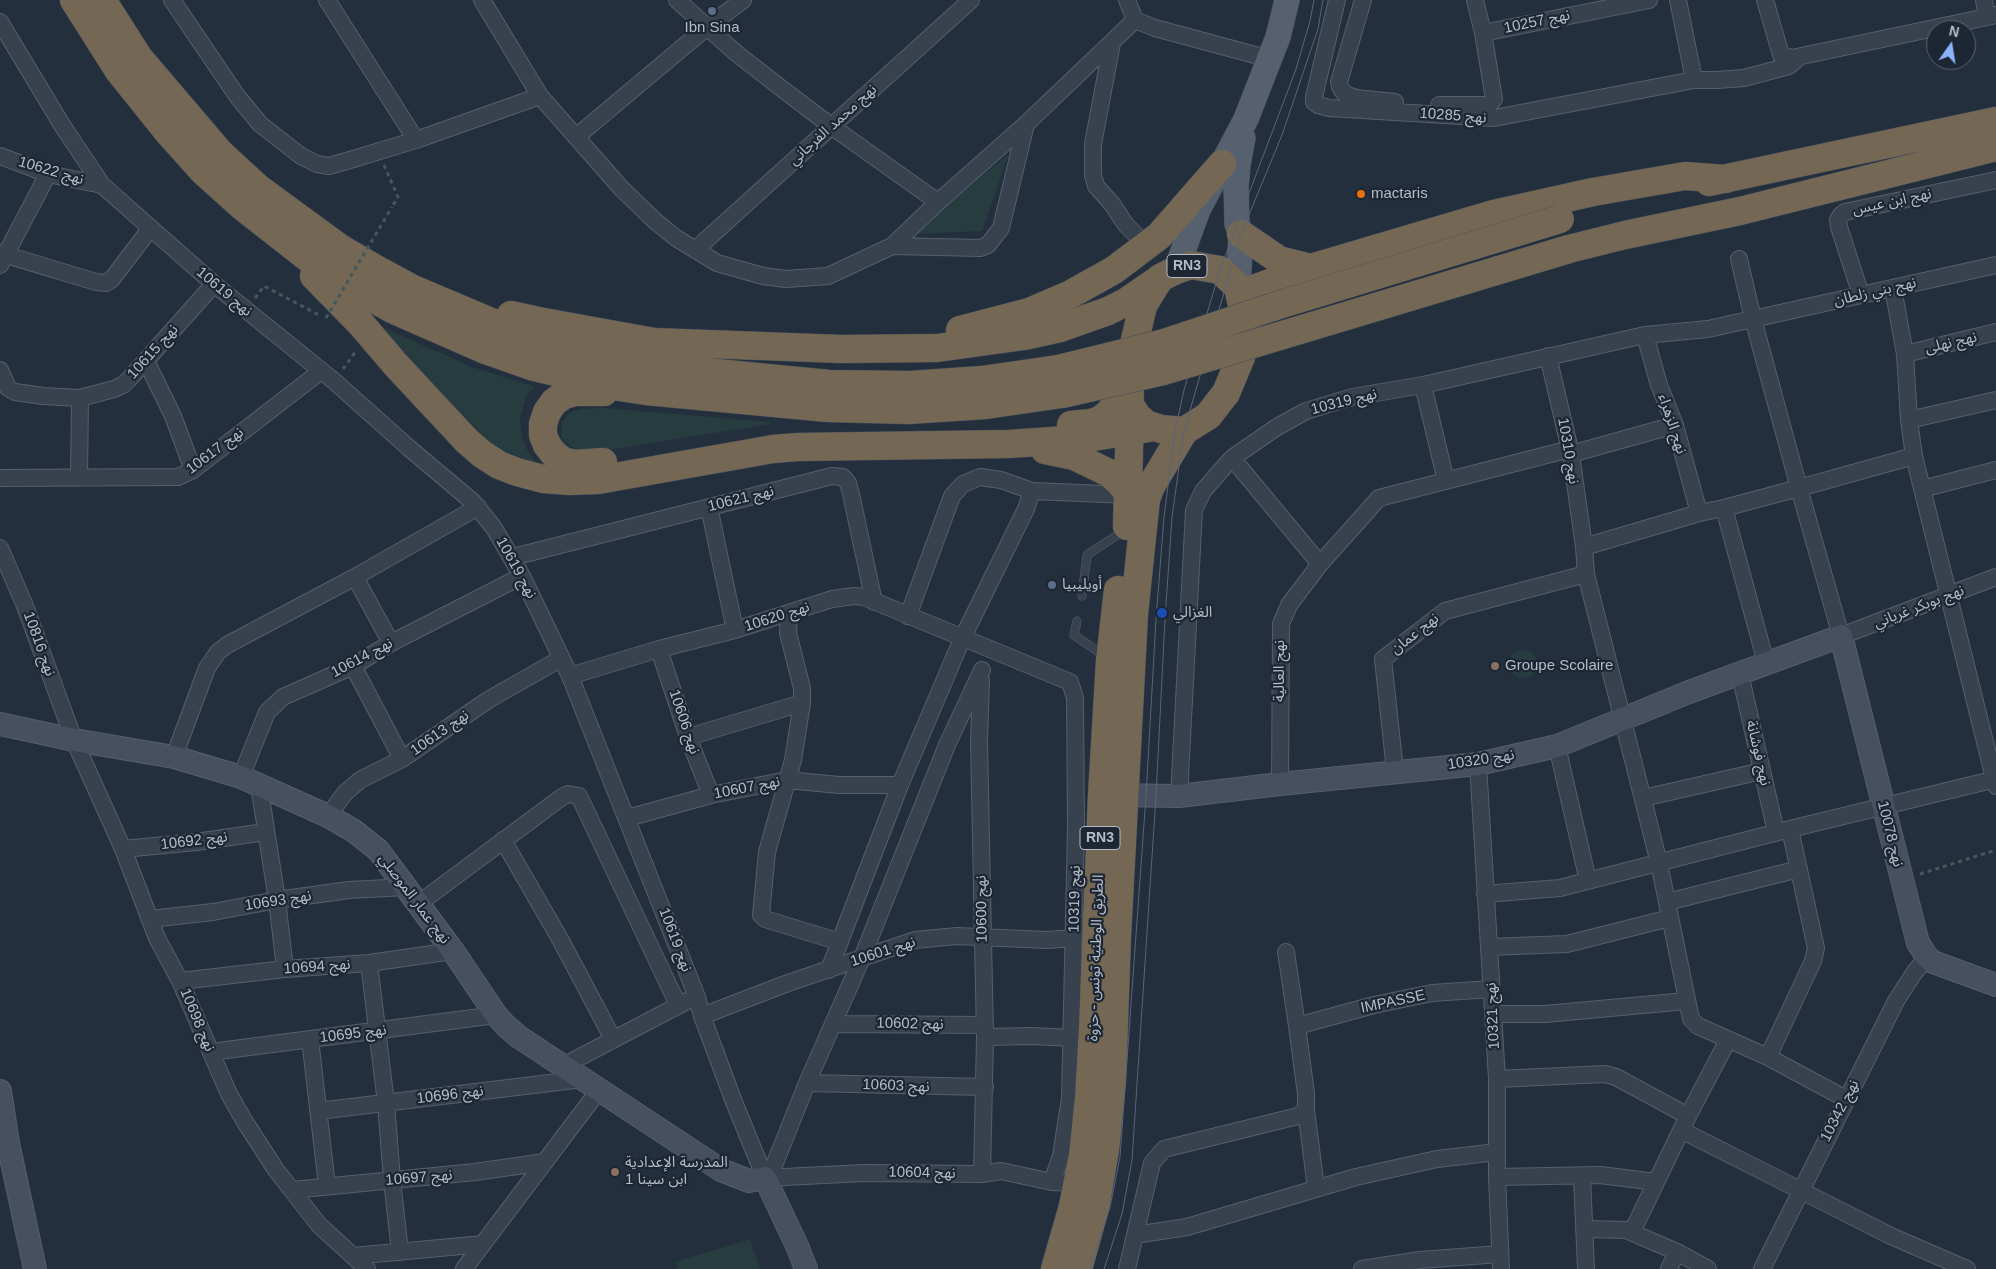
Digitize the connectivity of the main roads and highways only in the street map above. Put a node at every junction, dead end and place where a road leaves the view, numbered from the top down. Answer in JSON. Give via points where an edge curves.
{"nodes":[{"id":1,"x":74,"y":0,"type":"edge"},
{"id":2,"x":102,"y":0,"type":"edge"},
{"id":3,"x":1287,"y":0,"type":"edge"},
{"id":4,"x":1246,"y":118,"type":"junction"},
{"id":5,"x":1996,"y":121,"type":"edge"},
{"id":6,"x":1952,"y":144,"type":"junction"},
{"id":7,"x":1996,"y":148,"type":"edge"},
{"id":8,"x":1222,"y":164,"type":"junction"},
{"id":9,"x":1726,"y":179,"type":"junction"},
{"id":10,"x":243,"y":207,"type":"junction"},
{"id":11,"x":1241,"y":234,"type":"junction"},
{"id":12,"x":1311,"y":268,"type":"junction"},
{"id":13,"x":1168,"y":274,"type":"junction"},
{"id":14,"x":413,"y":289,"type":"junction"},
{"id":15,"x":1239,"y":291,"type":"junction"},
{"id":16,"x":842,"y":349,"type":"junction"},
{"id":17,"x":1129,"y":373,"type":"junction"},
{"id":18,"x":1060,"y":382,"type":"junction"},
{"id":19,"x":646,"y":392,"type":"junction"},
{"id":20,"x":1138,"y":421,"type":"junction"},
{"id":21,"x":1184,"y":431,"type":"junction"},
{"id":22,"x":1009,"y":444,"type":"junction"},
{"id":23,"x":1129,"y":495,"type":"junction"},
{"id":24,"x":1113,"y":795,"type":"junction"},
{"id":25,"x":1054,"y":1269,"type":"edge"},
{"id":26,"x":1078,"y":1269,"type":"edge"}],
"edges":[{"from":1,"to":10,"type":"highway","via":[[119,71],[168,132],[203,171]]},
{"from":2,"to":14,"type":"highway","via":[[139,58],[220,153],[258,188],[340,248]]},
{"from":3,"to":4,"type":"main road","number":"RN3","via":[[1270,58]]},
{"from":4,"to":8,"type":"main road","number":"RN3"},
{"from":4,"to":11,"type":"main road","number":"RN3","via":[[1236,187],[1237,224]]},
{"from":5,"to":6,"type":"highway"},
{"from":6,"to":7,"type":"highway"},
{"from":6,"to":9,"type":"highway"},
{"from":6,"to":18,"type":"highway","bridge":true,"via":[[1740,211],[1569,249],[1163,371]]},
{"from":8,"to":13,"type":"main road","number":"RN3"},
{"from":8,"to":16,"type":"highway","via":[[1159,236],[1114,270],[1071,294],[1029,312],[963,330]]},
{"from":9,"to":12,"type":"highway","via":[[1685,176],[1593,192],[1494,214]]},
{"from":9,"to":18,"type":"highway","bridge":true,"via":[[1665,191],[1560,219],[1294,300]]},
{"from":10,"to":19,"type":"highway","via":[[312,261],[394,310],[483,349],[534,367]]},
{"from":10,"to":22,"type":"highway","via":[[361,324],[467,441],[499,465],[517,472],[569,482],[598,480],[798,446]]},
{"from":11,"to":12,"type":"highway","via":[[1279,260]]},
{"from":11,"to":15,"type":"main road","number":"RN3"},
{"from":12,"to":15,"type":"highway"},
{"from":13,"to":15,"type":"highway","number":"RN3","via":[[1191,265],[1220,270]]},
{"from":13,"to":16,"type":"highway","via":[[1126,302],[1089,319],[1024,336],[937,348]]},
{"from":13,"to":17,"type":"highway","number":"RN3","via":[[1143,306]]},
{"from":14,"to":16,"type":"highway","via":[[538,321],[654,342]]},
{"from":14,"to":18,"type":"highway","via":[[529,338],[585,354],[655,367],[829,384],[910,385],[982,380]]},
{"from":15,"to":21,"type":"highway","number":"RN3","via":[[1244,330],[1236,372],[1226,393],[1208,416]]},
{"from":17,"to":19,"type":"highway","via":[[1118,401],[1108,414],[1100,420],[1080,425],[787,432],[586,464],[563,461],[547,445],[543,429],[547,412],[564,395],[576,392]]},
{"from":17,"to":20,"type":"highway","number":"RN3"},
{"from":18,"to":19,"type":"highway","via":[[986,405],[908,410],[828,408]]},
{"from":20,"to":21,"type":"highway"},
{"from":20,"to":22,"type":"highway","via":[[1081,439]]},
{"from":20,"to":23,"type":"highway","name":"الطريق الوطنية تونس - حزوة","number":"RN3"},
{"from":21,"to":24,"type":"highway","name":"الطريق الوطنية تونس - حزوة","number":"RN3","via":[[1146,499]]},
{"from":22,"to":23,"type":"highway","via":[[1074,456],[1109,473]]},
{"from":23,"to":24,"type":"highway","name":"الطريق الوطنية تونس - حزوة","number":"RN3","via":[[1110,660]]},
{"from":24,"to":25,"type":"highway","name":"الطريق الوطنية تونس - حزوة","number":"RN3","via":[[1083,1155],[1065,1183],[1073,1206]]},
{"from":24,"to":26,"type":"highway","name":"الطريق الوطنية تونس - حزوة","number":"RN3","via":[[1112,1080],[1095,1208]]}]}
